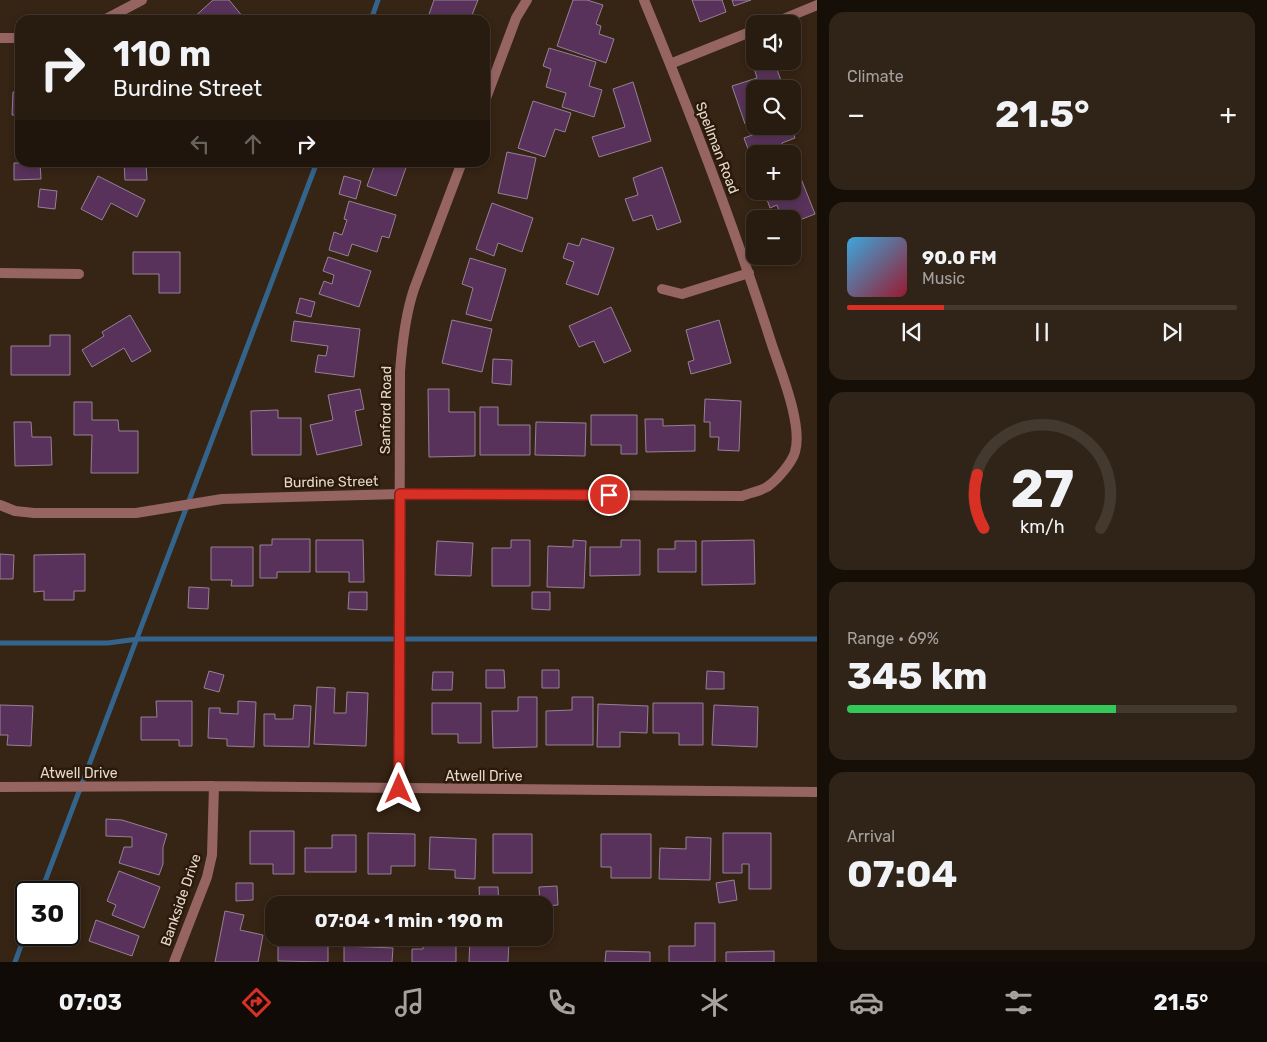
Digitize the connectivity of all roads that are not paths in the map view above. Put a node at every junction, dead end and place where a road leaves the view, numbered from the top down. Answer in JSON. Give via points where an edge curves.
{"nodes":[{"id":1,"x":142,"y":0,"type":"edge"},
{"id":2,"x":527,"y":0,"type":"edge"},
{"id":3,"x":644,"y":0,"type":"edge"},
{"id":4,"x":817,"y":5,"type":"edge"},
{"id":5,"x":114,"y":15,"type":"edge"},
{"id":6,"x":793,"y":15,"type":"edge"},
{"id":7,"x":746,"y":34,"type":"edge"},
{"id":8,"x":0,"y":38,"type":"edge"},
{"id":9,"x":15,"y":38,"type":"edge"},
{"id":10,"x":670,"y":64,"type":"junction"},
{"id":11,"x":490,"y":88,"type":"edge"},
{"id":12,"x":460,"y":167,"type":"edge"},
{"id":13,"x":0,"y":273,"type":"edge"},
{"id":14,"x":749,"y":273,"type":"junction"},
{"id":15,"x":79,"y":274,"type":"dead end"},
{"id":16,"x":662,"y":290,"type":"dead end"},
{"id":17,"x":795,"y":452,"type":"joint"},
{"id":18,"x":400,"y":494,"type":"junction"},
{"id":19,"x":0,"y":505,"type":"edge"},
{"id":20,"x":214,"y":786,"type":"junction"},
{"id":21,"x":0,"y":787,"type":"edge"},
{"id":22,"x":399,"y":789,"type":"junction"},
{"id":23,"x":817,"y":792,"type":"edge"},
{"id":24,"x":174,"y":962,"type":"edge"}],
"edges":[{"from":1,"to":5,"type":"street"},
{"from":2,"to":11,"type":"street","via":[[516,18]]},
{"from":3,"to":10,"type":"street","name":"Spellman Road"},
{"from":4,"to":6,"type":"street"},
{"from":7,"to":10,"type":"street"},
{"from":8,"to":9,"type":"street"},
{"from":10,"to":14,"type":"street","name":"Spellman Road"},
{"from":12,"to":18,"type":"street","name":"Sanford Road","via":[[408,310],[400,372]]},
{"from":13,"to":15,"type":"street"},
{"from":14,"to":16,"type":"street","via":[[682,294]]},
{"from":14,"to":17,"type":"street","name":"Spellman Road","via":[[791,404],[796,430]]},
{"from":17,"to":18,"type":"street","name":"Burdine Street","via":[[786,468],[768,487],[742,496]]},
{"from":18,"to":19,"type":"street","name":"Burdine Street","via":[[222,498],[136,513],[34,513]]},
{"from":18,"to":22,"type":"street","name":"Sanford Road"},
{"from":20,"to":21,"type":"street","name":"Atwell Drive"},
{"from":20,"to":22,"type":"street","name":"Atwell Drive"},
{"from":20,"to":24,"type":"street","name":"Bankside Drive","via":[[212,856]]},
{"from":22,"to":23,"type":"street","name":"Atwell Drive"}]}
